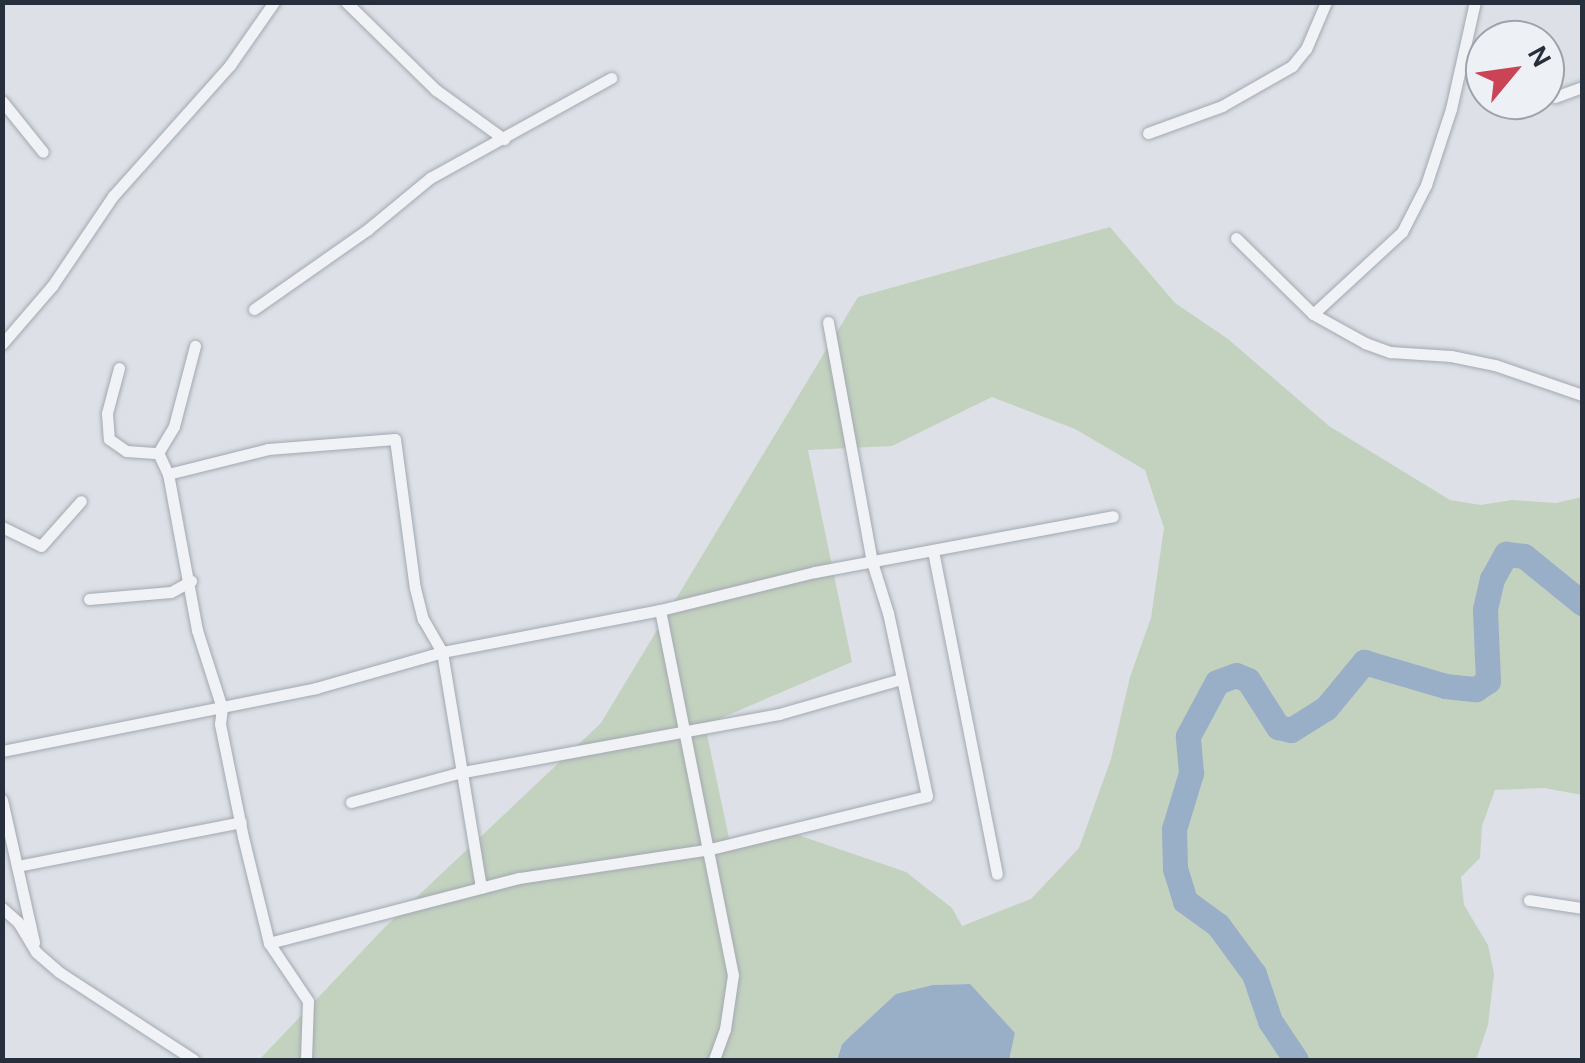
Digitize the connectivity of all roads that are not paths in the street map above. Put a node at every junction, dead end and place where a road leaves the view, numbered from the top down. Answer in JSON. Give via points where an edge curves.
{"nodes":[{"id":1,"x":274,"y":2,"type":"edge"},
{"id":2,"x":346,"y":2,"type":"edge"},
{"id":3,"x":1326,"y":2,"type":"edge"},
{"id":4,"x":1475,"y":2,"type":"edge"},
{"id":5,"x":610,"y":78,"type":"dead end"},
{"id":6,"x":2,"y":101,"type":"edge"},
{"id":7,"x":1148,"y":133,"type":"dead end"},
{"id":8,"x":504,"y":138,"type":"junction"},
{"id":9,"x":42,"y":152,"type":"dead end"},
{"id":10,"x":1236,"y":238,"type":"dead end"},
{"id":11,"x":254,"y":309,"type":"dead end"},
{"id":12,"x":1313,"y":314,"type":"junction"},
{"id":13,"x":828,"y":322,"type":"dead end"},
{"id":14,"x":2,"y":344,"type":"edge"},
{"id":15,"x":195,"y":346,"type":"dead end"},
{"id":16,"x":119,"y":368,"type":"dead end"},
{"id":17,"x":1582,"y":395,"type":"edge"},
{"id":18,"x":158,"y":453,"type":"junction"},
{"id":19,"x":168,"y":474,"type":"junction"},
{"id":20,"x":81,"y":501,"type":"dead end"},
{"id":21,"x":1113,"y":516,"type":"dead end"},
{"id":22,"x":2,"y":527,"type":"edge"},
{"id":23,"x":933,"y":551,"type":"junction"},
{"id":24,"x":872,"y":562,"type":"junction"},
{"id":25,"x":191,"y":581,"type":"junction"},
{"id":26,"x":89,"y":599,"type":"dead end"},
{"id":27,"x":660,"y":610,"type":"junction"},
{"id":28,"x":442,"y":652,"type":"junction"},
{"id":29,"x":901,"y":679,"type":"junction"},
{"id":30,"x":222,"y":708,"type":"junction"},
{"id":31,"x":685,"y":731,"type":"junction"},
{"id":32,"x":2,"y":751,"type":"edge"},
{"id":33,"x":458,"y":773,"type":"junction"},
{"id":34,"x":2,"y":800,"type":"edge"},
{"id":35,"x":351,"y":802,"type":"dead end"},
{"id":36,"x":241,"y":822,"type":"junction"},
{"id":37,"x":710,"y":850,"type":"junction"},
{"id":38,"x":17,"y":866,"type":"junction"},
{"id":39,"x":997,"y":874,"type":"dead end"},
{"id":40,"x":481,"y":888,"type":"junction"},
{"id":41,"x":1529,"y":900,"type":"dead end"},
{"id":42,"x":2,"y":908,"type":"edge"},
{"id":43,"x":1582,"y":908,"type":"edge"},
{"id":44,"x":269,"y":943,"type":"junction"},
{"id":45,"x":36,"y":952,"type":"junction"},
{"id":46,"x":194,"y":1060,"type":"edge"},
{"id":47,"x":306,"y":1060,"type":"edge"},
{"id":48,"x":714,"y":1060,"type":"edge"}],
"edges":[{"from":1,"to":14,"type":"street","via":[[230,64],[113,196],[52,286]]},
{"from":2,"to":8,"type":"street","via":[[436,90]]},
{"from":3,"to":7,"type":"street","via":[[1292,66],[1222,106]]},
{"from":4,"to":12,"type":"street","via":[[1426,185],[1402,232]]},
{"from":5,"to":8,"type":"street"},
{"from":6,"to":9,"type":"street"},
{"from":8,"to":11,"type":"street","via":[[430,178]]},
{"from":10,"to":12,"type":"street"},
{"from":12,"to":17,"type":"street","via":[[1390,352],[1495,365]]},
{"from":13,"to":24,"type":"street"},
{"from":15,"to":18,"type":"street","via":[[174,426]]},
{"from":16,"to":18,"type":"street","via":[[107,414],[110,439],[126,451]]},
{"from":18,"to":19,"type":"street"},
{"from":19,"to":25,"type":"street"},
{"from":19,"to":28,"type":"street","via":[[268,449],[395,440],[415,588]]},
{"from":20,"to":22,"type":"street","via":[[40,546]]},
{"from":21,"to":23,"type":"street"},
{"from":23,"to":24,"type":"street"},
{"from":23,"to":39,"type":"street"},
{"from":24,"to":27,"type":"street"},
{"from":24,"to":29,"type":"street"},
{"from":25,"to":26,"type":"street","via":[[170,592]]},
{"from":25,"to":30,"type":"street","via":[[197,630]]},
{"from":27,"to":28,"type":"street"},
{"from":27,"to":31,"type":"street"},
{"from":28,"to":30,"type":"street"},
{"from":28,"to":33,"type":"street"},
{"from":29,"to":31,"type":"street","via":[[779,714]]},
{"from":29,"to":37,"type":"street","via":[[927,796]]},
{"from":30,"to":32,"type":"street"},
{"from":30,"to":36,"type":"street"},
{"from":31,"to":33,"type":"street"},
{"from":31,"to":37,"type":"street"},
{"from":33,"to":35,"type":"street"},
{"from":33,"to":40,"type":"street"},
{"from":34,"to":38,"type":"street"},
{"from":36,"to":38,"type":"street"},
{"from":36,"to":44,"type":"street"},
{"from":37,"to":40,"type":"street"},
{"from":37,"to":48,"type":"street","via":[[733,976]]},
{"from":38,"to":45,"type":"street"},
{"from":40,"to":44,"type":"street"},
{"from":41,"to":43,"type":"street"},
{"from":42,"to":45,"type":"street"},
{"from":44,"to":47,"type":"street","via":[[308,1001]]},
{"from":45,"to":46,"type":"street"}]}
